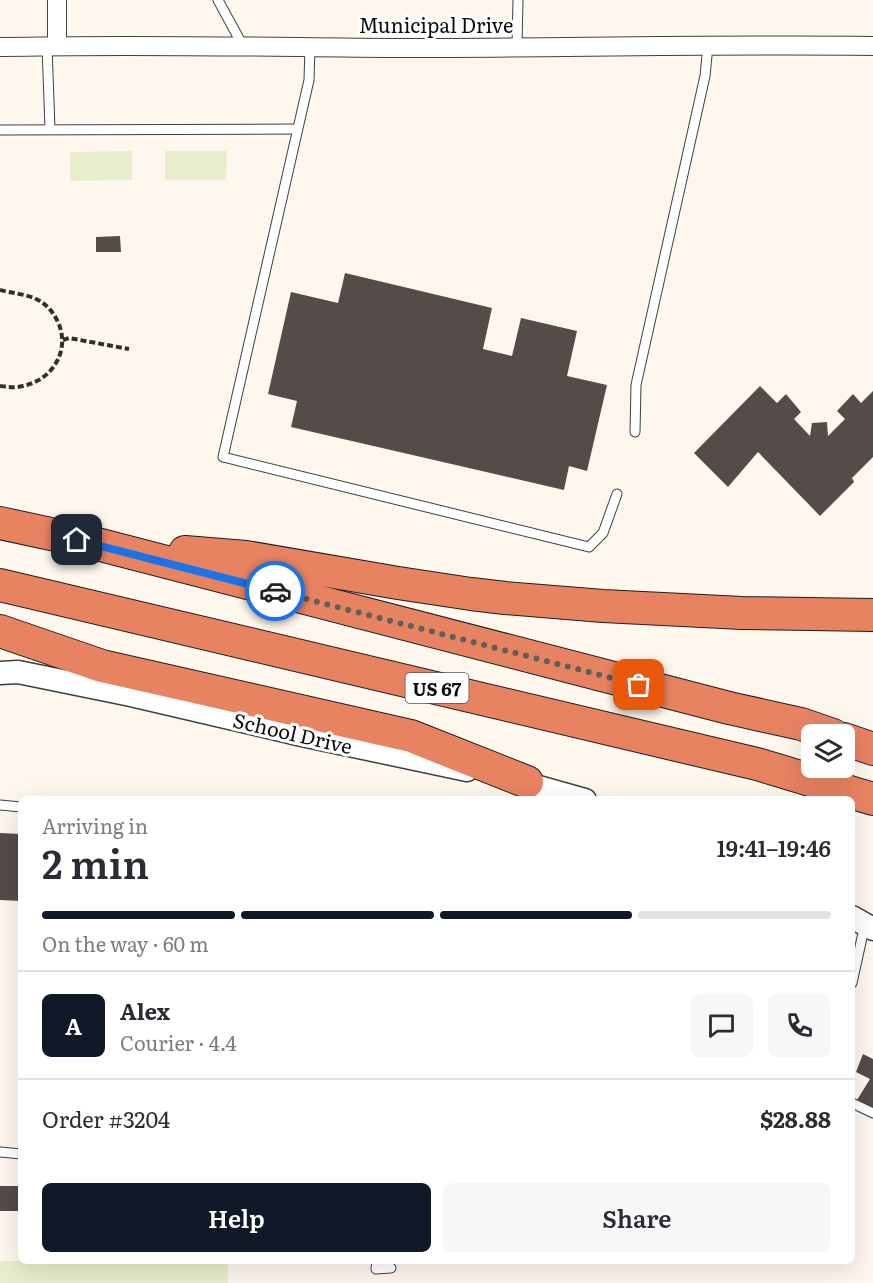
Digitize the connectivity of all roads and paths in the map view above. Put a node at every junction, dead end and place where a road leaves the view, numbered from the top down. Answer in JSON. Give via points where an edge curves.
{"nodes":[{"id":1,"x":57,"y":0,"type":"edge"},
{"id":2,"x":218,"y":0,"type":"edge"},
{"id":3,"x":518,"y":0,"type":"edge"},
{"id":4,"x":52,"y":45,"type":"junction"},
{"id":5,"x":708,"y":45,"type":"junction"},
{"id":6,"x":243,"y":46,"type":"junction"},
{"id":7,"x":517,"y":46,"type":"junction"},
{"id":8,"x":873,"y":46,"type":"edge"},
{"id":9,"x":0,"y":47,"type":"edge"},
{"id":10,"x":310,"y":47,"type":"junction"},
{"id":11,"x":50,"y":129,"type":"junction"},
{"id":12,"x":297,"y":129,"type":"junction"},
{"id":13,"x":0,"y":130,"type":"edge"},
{"id":14,"x":0,"y":290,"type":"edge"},
{"id":15,"x":63,"y":340,"type":"junction"},
{"id":16,"x":129,"y":349,"type":"dead end"},
{"id":17,"x":0,"y":386,"type":"edge"},
{"id":18,"x":635,"y":432,"type":"dead end"},
{"id":19,"x":617,"y":494,"type":"dead end"},
{"id":20,"x":0,"y":523,"type":"edge"},
{"id":21,"x":96,"y":544,"type":"junction"},
{"id":22,"x":0,"y":585,"type":"edge"},
{"id":23,"x":873,"y":615,"type":"edge"},
{"id":24,"x":0,"y":631,"type":"edge"},
{"id":25,"x":0,"y":673,"type":"edge"},
{"id":26,"x":801,"y":724,"type":"edge"},
{"id":27,"x":855,"y":743,"type":"edge"},
{"id":28,"x":873,"y":749,"type":"edge"},
{"id":29,"x":527,"y":782,"type":"junction"},
{"id":30,"x":572,"y":796,"type":"edge"},
{"id":31,"x":873,"y":799,"type":"edge"},
{"id":32,"x":0,"y":805,"type":"edge"},
{"id":33,"x":18,"y":807,"type":"edge"},
{"id":34,"x":863,"y":923,"type":"edge"},
{"id":35,"x":855,"y":967,"type":"edge"},
{"id":36,"x":855,"y":1104,"type":"edge"},
{"id":37,"x":873,"y":1113,"type":"edge"},
{"id":38,"x":0,"y":1152,"type":"edge"},
{"id":39,"x":18,"y":1154,"type":"edge"},
{"id":40,"x":377,"y":1264,"type":"edge"},
{"id":41,"x":391,"y":1268,"type":"dead end"}],
"edges":[{"from":1,"to":4,"type":"street"},
{"from":2,"to":6,"type":"lane"},
{"from":3,"to":7,"type":"lane"},
{"from":4,"to":6,"type":"street","name":"Municipal Drive"},
{"from":4,"to":9,"type":"street","name":"Municipal Drive"},
{"from":4,"to":11,"type":"lane"},
{"from":5,"to":7,"type":"street","name":"Municipal Drive"},
{"from":5,"to":8,"type":"street","name":"Municipal Drive"},
{"from":5,"to":18,"type":"lane","via":[[705,76],[636,385]]},
{"from":6,"to":10,"type":"street","name":"Municipal Drive"},
{"from":7,"to":10,"type":"street","name":"Municipal Drive"},
{"from":10,"to":12,"type":"lane","via":[[309,80]]},
{"from":11,"to":12,"type":"lane"},
{"from":11,"to":13,"type":"lane"},
{"from":12,"to":19,"type":"lane","via":[[223,458],[589,546],[603,533]]},
{"from":14,"to":15,"type":"path","via":[[36,298],[54,314]]},
{"from":15,"to":16,"type":"path"},
{"from":15,"to":17,"type":"path","via":[[58,359],[41,378],[21,387]]},
{"from":20,"to":21,"type":"highway"},
{"from":21,"to":23,"type":"highway","via":[[246,557],[505,598],[742,613]]},
{"from":21,"to":26,"type":"highway"},
{"from":22,"to":31,"type":"highway","number":"US 67","via":[[757,764]]},
{"from":24,"to":29,"type":"highway","via":[[102,666],[411,736]]},
{"from":25,"to":29,"type":"street","name":"School Drive","via":[[18,672],[131,695]]},
{"from":27,"to":28,"type":"highway"},
{"from":29,"to":30,"type":"street","name":"School Drive"},
{"from":32,"to":33,"type":"lane"},
{"from":34,"to":35,"type":"lane"},
{"from":36,"to":37,"type":"lane"},
{"from":38,"to":39,"type":"lane"},
{"from":40,"to":41,"type":"lane","via":[[376,1269]]}]}
